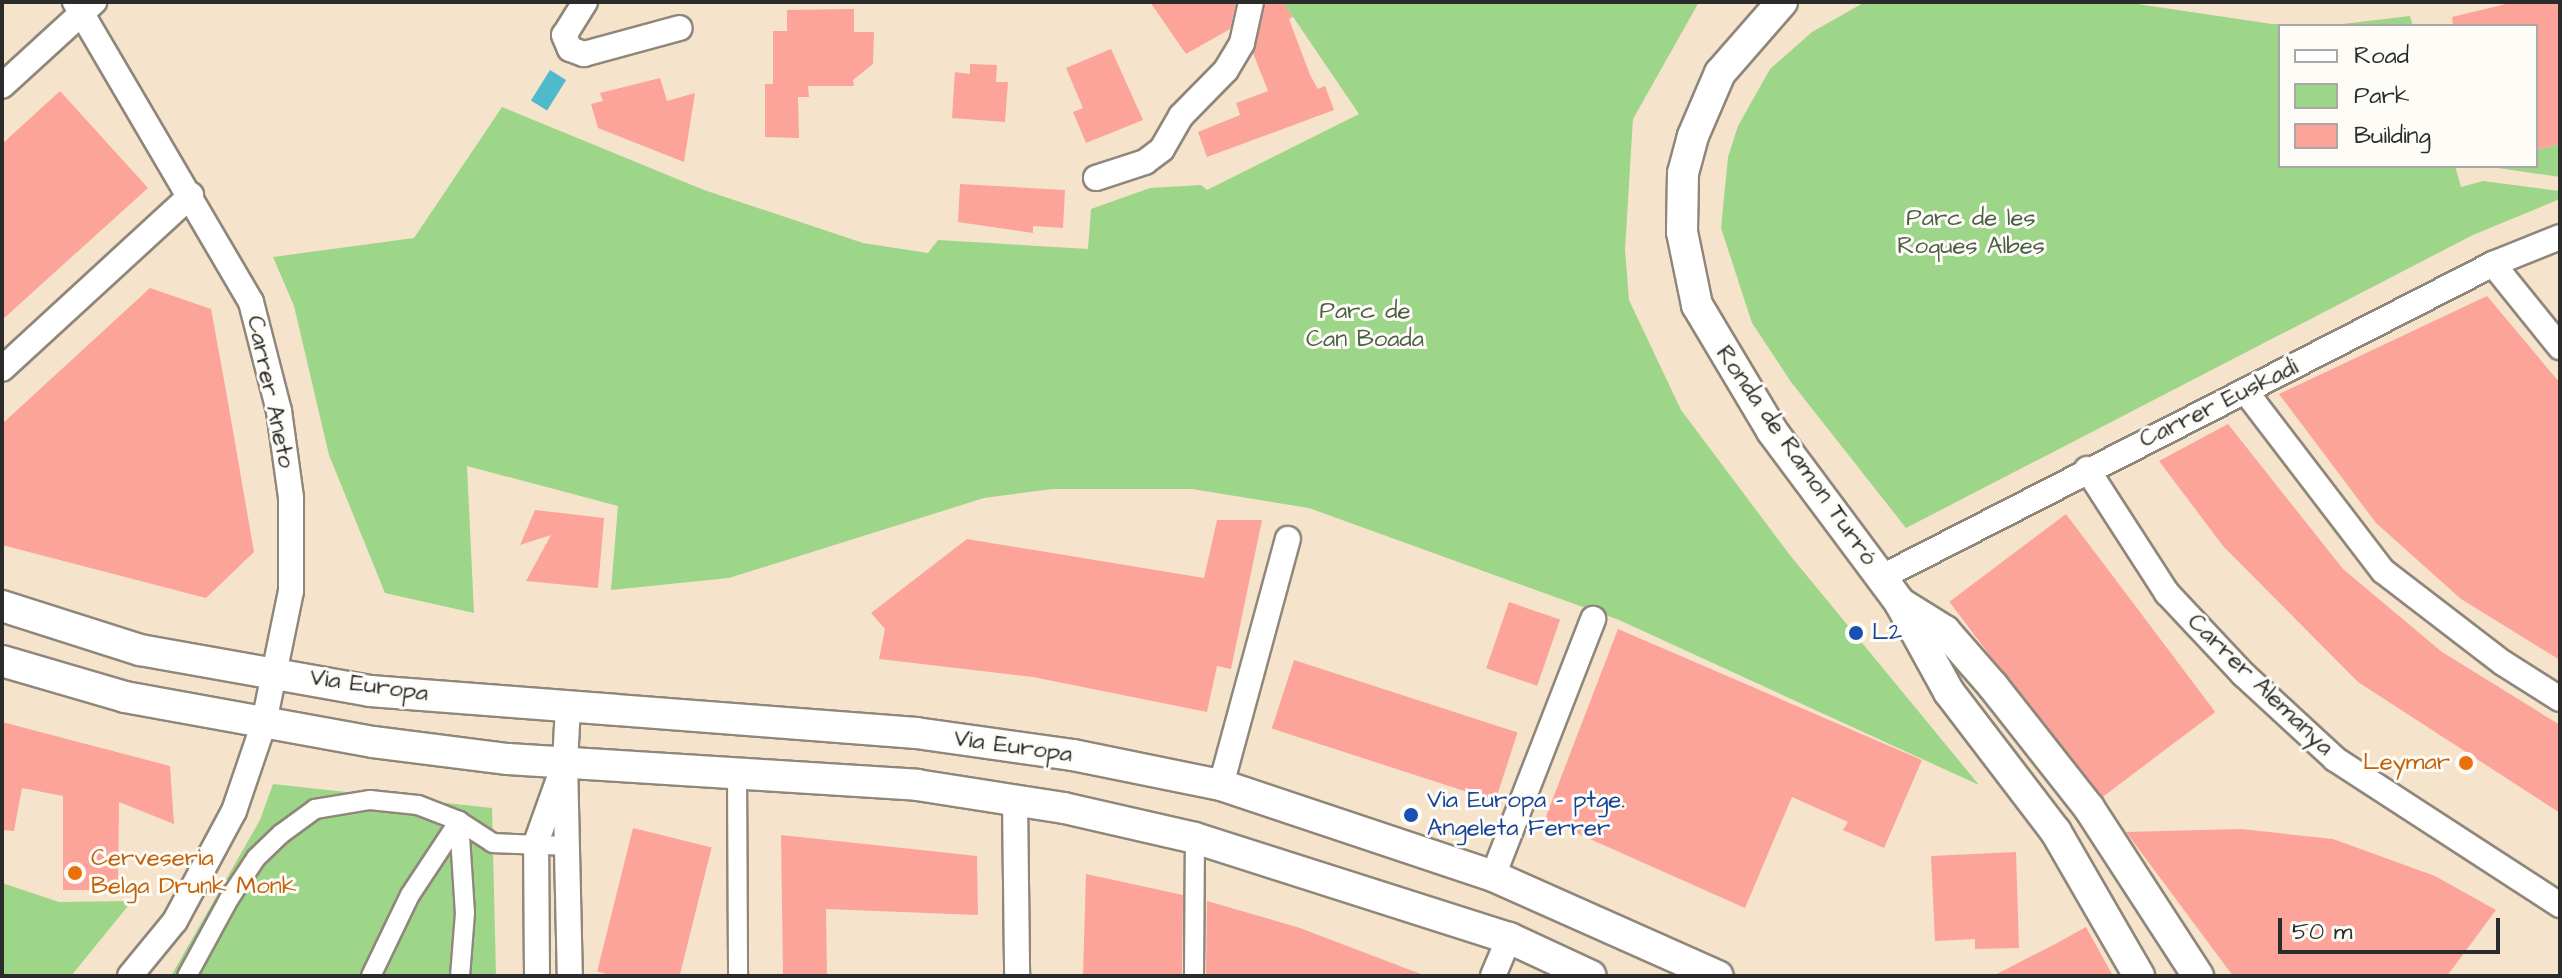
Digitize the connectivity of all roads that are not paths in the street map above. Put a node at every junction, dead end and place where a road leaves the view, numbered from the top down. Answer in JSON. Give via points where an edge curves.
{"nodes":[{"id":1,"x":585,"y":2,"type":"edge"},
{"id":2,"x":1251,"y":2,"type":"edge"},
{"id":3,"x":1782,"y":2,"type":"edge"},
{"id":4,"x":83,"y":6,"type":"edge"},
{"id":5,"x":680,"y":28,"type":"dead end"},
{"id":6,"x":2,"y":86,"type":"edge"},
{"id":7,"x":1096,"y":178,"type":"dead end"},
{"id":8,"x":191,"y":195,"type":"junction"},
{"id":9,"x":2560,"y":237,"type":"edge"},
{"id":10,"x":2493,"y":264,"type":"junction"},
{"id":11,"x":2560,"y":347,"type":"edge"},
{"id":12,"x":2,"y":369,"type":"edge"},
{"id":13,"x":2246,"y":392,"type":"junction"},
{"id":14,"x":2087,"y":469,"type":"junction"},
{"id":15,"x":1288,"y":539,"type":"dead end"},
{"id":16,"x":1880,"y":578,"type":"junction"},
{"id":17,"x":1900,"y":603,"type":"junction"},
{"id":18,"x":2,"y":606,"type":"edge"},
{"id":19,"x":1593,"y":619,"type":"dead end"},
{"id":20,"x":2,"y":661,"type":"edge"},
{"id":21,"x":274,"y":671,"type":"junction"},
{"id":22,"x":2560,"y":699,"type":"edge"},
{"id":23,"x":568,"y":707,"type":"junction"},
{"id":24,"x":264,"y":723,"type":"junction"},
{"id":25,"x":565,"y":762,"type":"junction"},
{"id":26,"x":737,"y":771,"type":"junction"},
{"id":27,"x":1221,"y":785,"type":"junction"},
{"id":28,"x":1015,"y":800,"type":"junction"},
{"id":29,"x":459,"y":821,"type":"junction"},
{"id":30,"x":1195,"y":838,"type":"junction"},
{"id":31,"x":536,"y":843,"type":"junction"},
{"id":32,"x":568,"y":846,"type":"junction"},
{"id":33,"x":1493,"y":876,"type":"junction"},
{"id":34,"x":2560,"y":905,"type":"edge"},
{"id":35,"x":1509,"y":938,"type":"junction"},
{"id":36,"x":130,"y":976,"type":"edge"},
{"id":37,"x":187,"y":976,"type":"edge"},
{"id":38,"x":371,"y":976,"type":"edge"},
{"id":39,"x":460,"y":976,"type":"edge"},
{"id":40,"x":537,"y":976,"type":"edge"},
{"id":41,"x":570,"y":976,"type":"edge"},
{"id":42,"x":738,"y":976,"type":"edge"},
{"id":43,"x":1017,"y":976,"type":"edge"},
{"id":44,"x":1194,"y":976,"type":"edge"},
{"id":45,"x":1493,"y":976,"type":"edge"},
{"id":46,"x":1591,"y":976,"type":"edge"},
{"id":47,"x":1718,"y":976,"type":"edge"},
{"id":48,"x":2139,"y":976,"type":"edge"},
{"id":49,"x":2198,"y":976,"type":"edge"}],
"edges":[{"from":1,"to":5,"type":"street","via":[[564,35],[570,49],[584,54]]},
{"from":2,"to":7,"type":"street","via":[[1242,43],[1226,70],[1181,116],[1162,149],[1145,162]]},
{"from":3,"to":16,"type":"street","name":"Ronda de Ramon Turró","via":[[1720,73],[1693,136],[1683,173],[1686,268],[1710,331],[1740,381]]},
{"from":4,"to":6,"type":"street"},
{"from":4,"to":8,"type":"street","name":"Carrer Aneto"},
{"from":8,"to":12,"type":"street"},
{"from":8,"to":21,"type":"street","name":"Carrer Aneto","via":[[251,302],[279,411],[291,498],[291,591]]},
{"from":9,"to":10,"type":"street","name":"Carrer Euskadi"},
{"from":10,"to":11,"type":"street"},
{"from":10,"to":13,"type":"street","name":"Carrer Euskadi"},
{"from":13,"to":14,"type":"street","name":"Carrer Euskadi"},
{"from":13,"to":22,"type":"street","via":[[2383,571],[2503,663]]},
{"from":14,"to":16,"type":"street","name":"Carrer Euskadi"},
{"from":14,"to":34,"type":"street","name":"Carrer Alemanya","via":[[2167,593],[2243,674],[2335,759]]},
{"from":15,"to":27,"type":"street"},
{"from":16,"to":17,"type":"street","name":"Ronda de Ramon Turró"},
{"from":17,"to":48,"type":"street","name":"Ronda de Ramon Turró","via":[[1949,692],[2056,832]]},
{"from":17,"to":49,"type":"street","name":"Ronda de Ramon Turró","via":[[1945,631],[1993,686],[2089,808]]},
{"from":18,"to":21,"type":"street","name":"Via Europa","via":[[140,650]]},
{"from":19,"to":33,"type":"street"},
{"from":20,"to":24,"type":"street","via":[[125,697]]},
{"from":21,"to":23,"type":"street","name":"Via Europa","via":[[370,691]]},
{"from":21,"to":24,"type":"street"},
{"from":23,"to":25,"type":"street"},
{"from":23,"to":27,"type":"street","name":"Via Europa","via":[[916,733],[1073,755]]},
{"from":24,"to":25,"type":"street","via":[[373,742]]},
{"from":24,"to":36,"type":"street","via":[[234,811],[203,873],[175,921]]},
{"from":25,"to":26,"type":"street"},
{"from":25,"to":31,"type":"street"},
{"from":25,"to":32,"type":"street"},
{"from":26,"to":28,"type":"street","via":[[917,785]]},
{"from":26,"to":42,"type":"street"},
{"from":27,"to":33,"type":"street","name":"Via Europa"},
{"from":28,"to":30,"type":"street"},
{"from":28,"to":43,"type":"street"},
{"from":29,"to":31,"type":"street","via":[[493,843]]},
{"from":29,"to":37,"type":"street","via":[[418,805],[370,800],[315,809],[256,858]]},
{"from":29,"to":38,"type":"street","via":[[410,895]]},
{"from":29,"to":39,"type":"street","via":[[465,913]]},
{"from":30,"to":35,"type":"street"},
{"from":30,"to":44,"type":"street"},
{"from":31,"to":32,"type":"street"},
{"from":31,"to":40,"type":"street"},
{"from":32,"to":41,"type":"street"},
{"from":33,"to":47,"type":"street","name":"Via Europa"},
{"from":35,"to":45,"type":"street"},
{"from":35,"to":46,"type":"street"}]}
